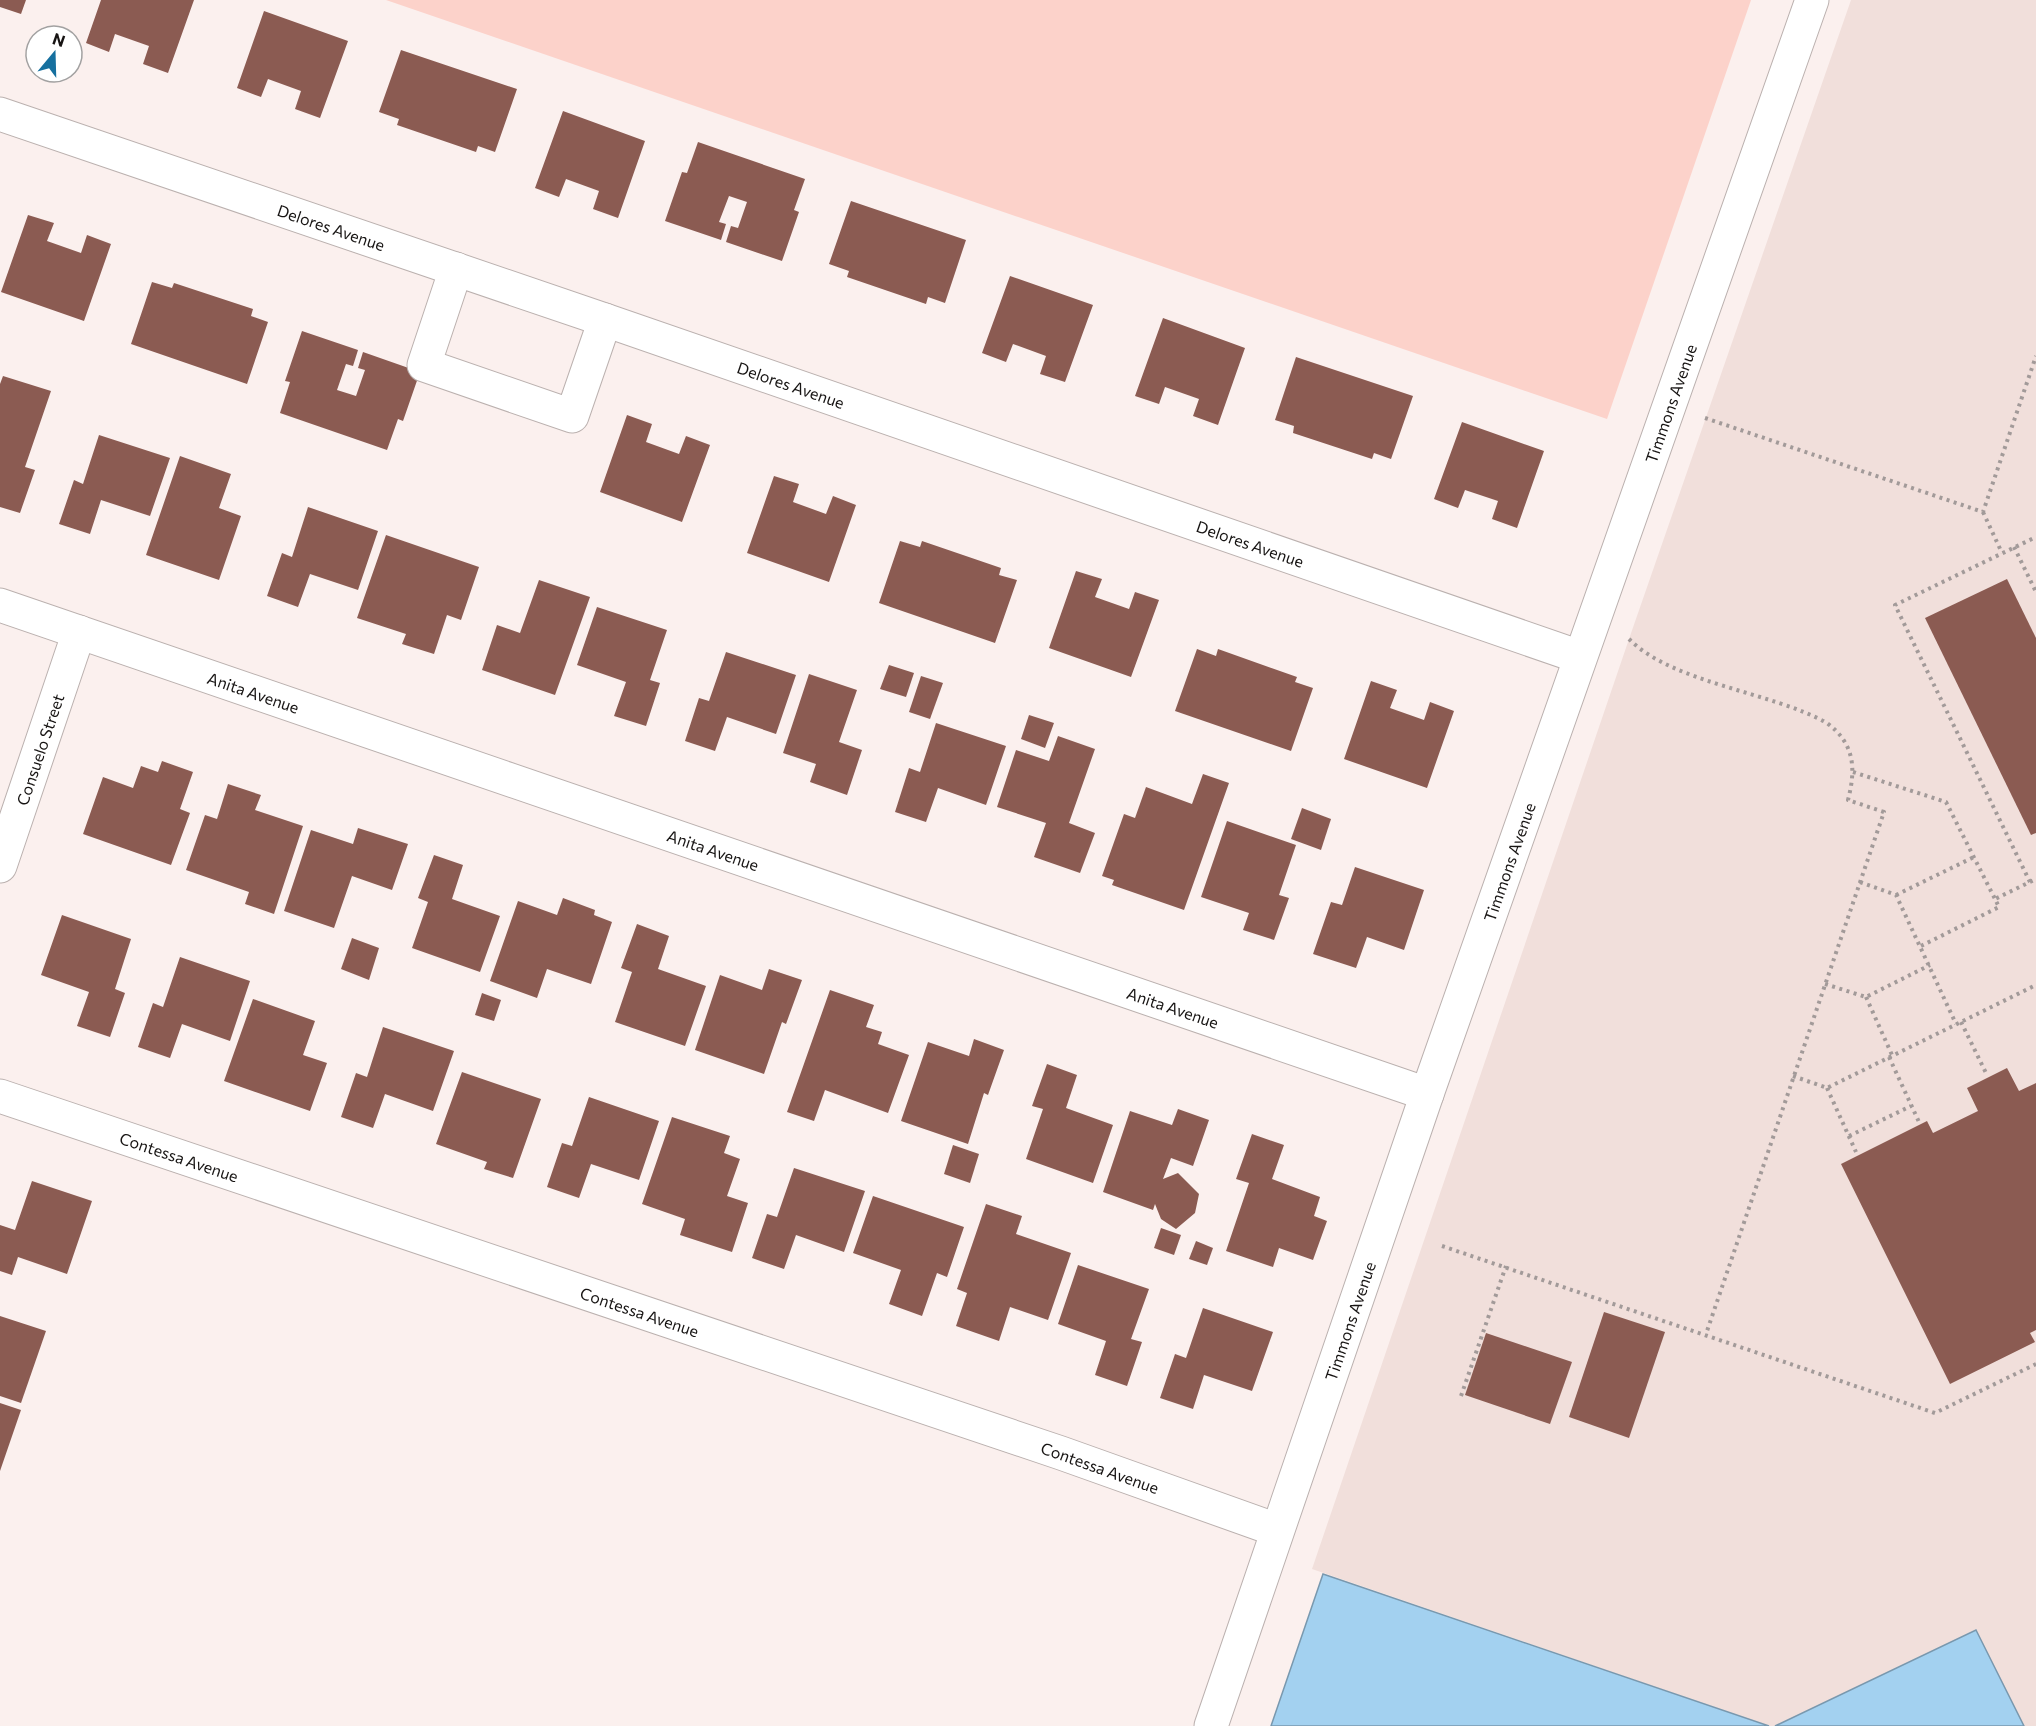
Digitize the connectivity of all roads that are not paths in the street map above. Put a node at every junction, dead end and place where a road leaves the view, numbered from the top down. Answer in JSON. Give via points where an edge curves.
{"nodes":[{"id":1,"x":1812,"y":0,"type":"edge"},
{"id":2,"x":0,"y":114,"type":"edge"},
{"id":3,"x":456,"y":269,"type":"junction"},
{"id":4,"x":605,"y":320,"type":"junction"},
{"id":5,"x":0,"y":605,"type":"edge"},
{"id":6,"x":79,"y":632,"type":"junction"},
{"id":7,"x":1580,"y":657,"type":"junction"},
{"id":8,"x":0,"y":866,"type":"edge"},
{"id":9,"x":1427,"y":1094,"type":"junction"},
{"id":10,"x":0,"y":1096,"type":"edge"},
{"id":11,"x":1278,"y":1530,"type":"junction"},
{"id":12,"x":1211,"y":1726,"type":"edge"}],
"edges":[{"from":1,"to":7,"type":"street","name":"Timmons Avenue"},
{"from":2,"to":3,"type":"street","name":"Delores Avenue"},
{"from":3,"to":4,"type":"street","name":"Delores Avenue"},
{"from":3,"to":4,"type":"street","via":[[424,365],[572,416]]},
{"from":4,"to":7,"type":"street","name":"Delores Avenue"},
{"from":5,"to":6,"type":"street","name":"Anita Avenue"},
{"from":6,"to":8,"type":"street","name":"Consuelo Street"},
{"from":6,"to":9,"type":"street","name":"Anita Avenue"},
{"from":7,"to":9,"type":"street","name":"Timmons Avenue"},
{"from":9,"to":11,"type":"street","name":"Timmons Avenue"},
{"from":10,"to":11,"type":"street","name":"Contessa Avenue","via":[[1061,1453]]},
{"from":11,"to":12,"type":"street","name":"Timmons Avenue"}]}
